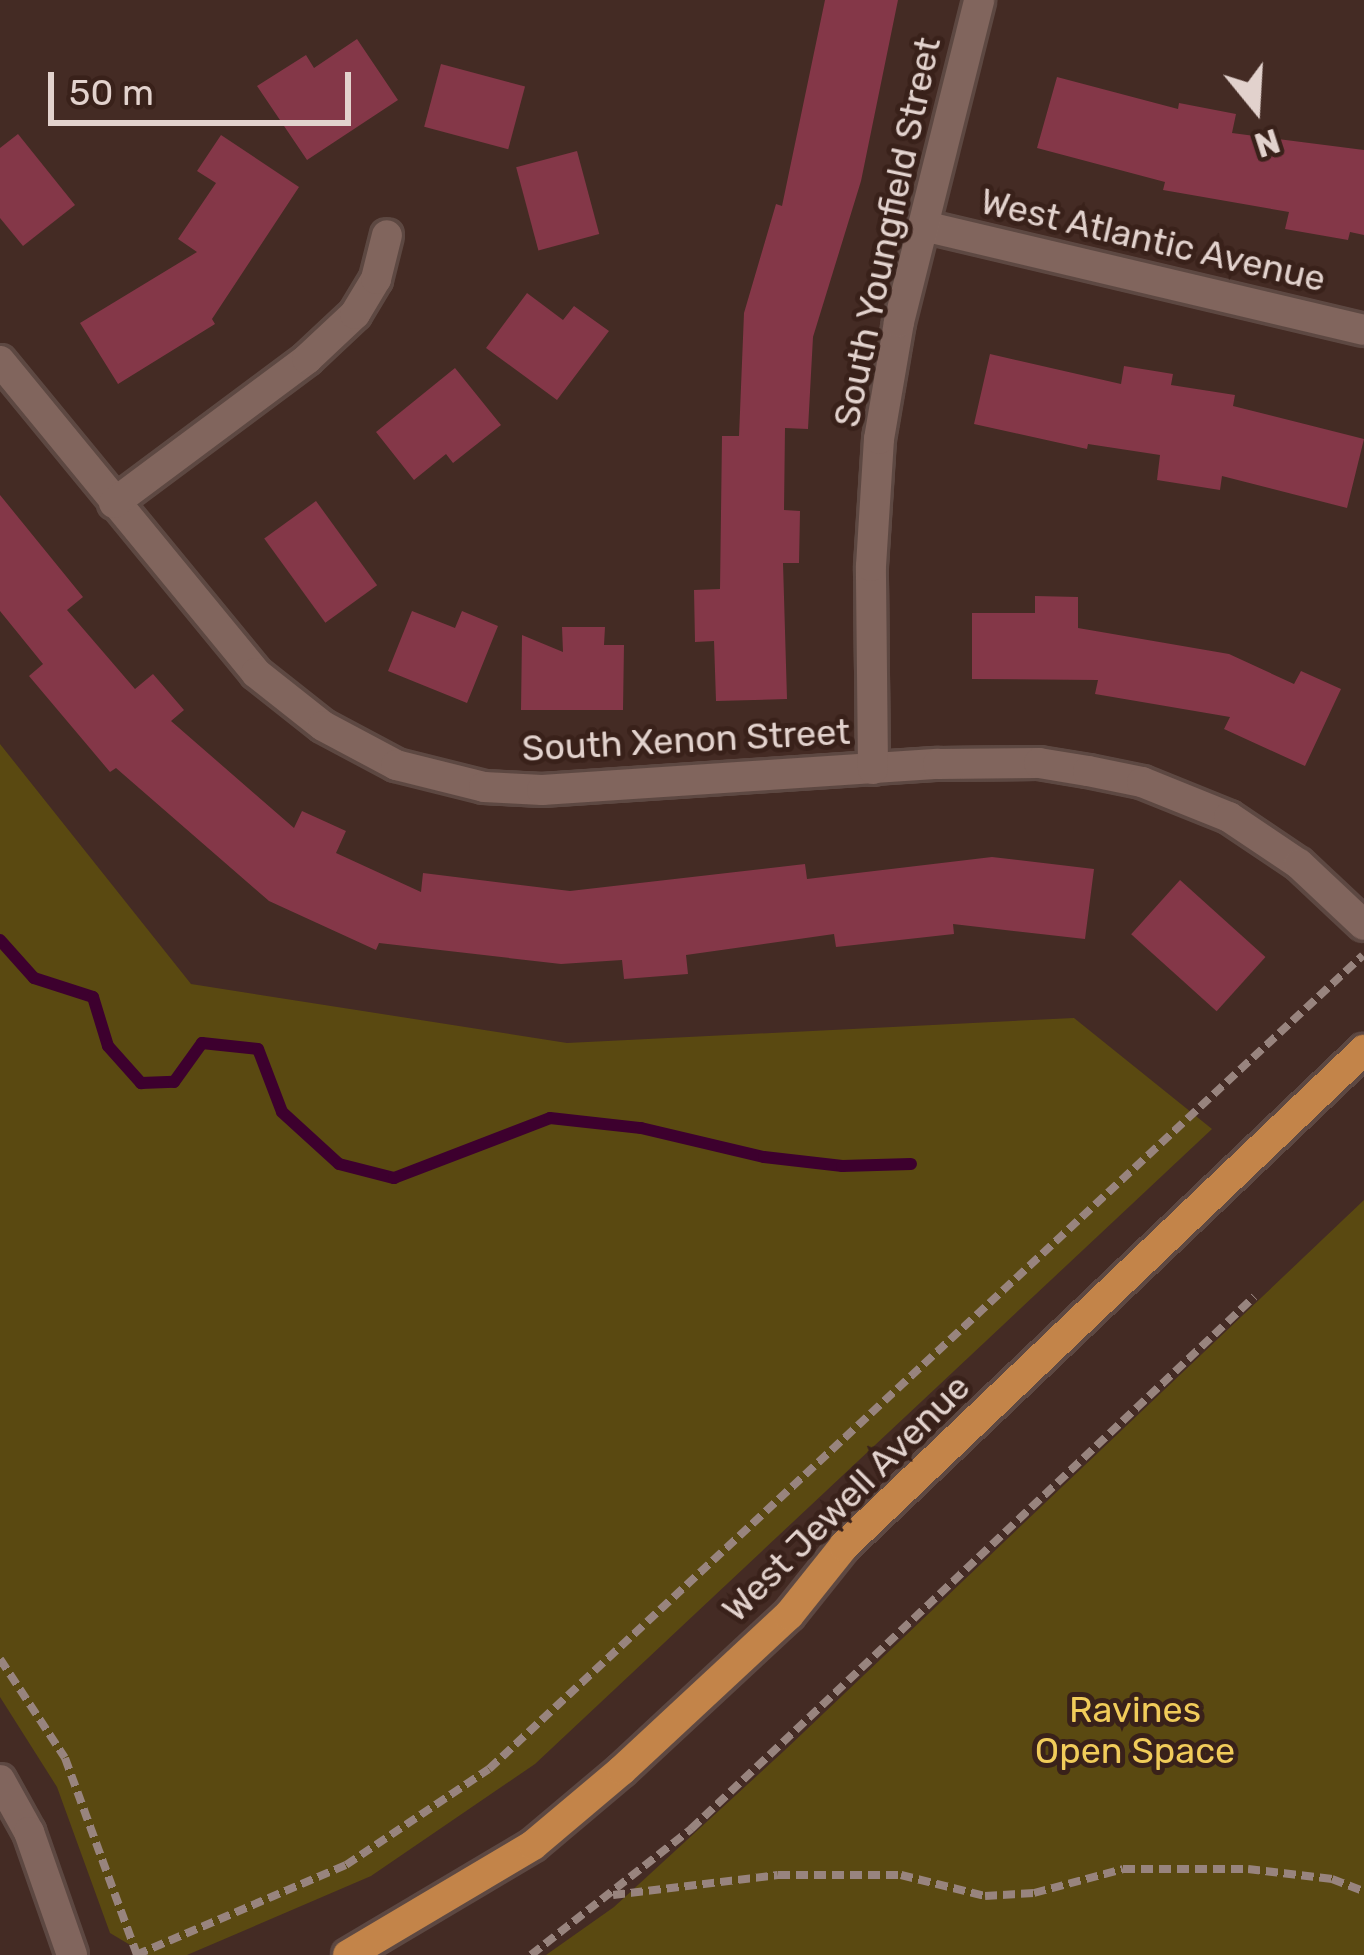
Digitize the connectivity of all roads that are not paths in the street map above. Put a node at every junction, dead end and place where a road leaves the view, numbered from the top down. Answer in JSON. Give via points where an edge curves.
{"nodes":[{"id":1,"x":979,"y":0,"type":"edge"},
{"id":2,"x":924,"y":226,"type":"junction"},
{"id":3,"x":387,"y":235,"type":"dead end"},
{"id":4,"x":1364,"y":330,"type":"edge"},
{"id":5,"x":0,"y":361,"type":"edge"},
{"id":6,"x":114,"y":503,"type":"junction"},
{"id":7,"x":873,"y":769,"type":"junction"},
{"id":8,"x":1364,"y":925,"type":"edge"},
{"id":9,"x":1364,"y":1050,"type":"edge"},
{"id":10,"x":0,"y":1780,"type":"edge"},
{"id":11,"x":72,"y":1955,"type":"edge"},
{"id":12,"x":348,"y":1955,"type":"edge"}],
"edges":[{"from":1,"to":2,"type":"street","name":"South Youngfield Street"},
{"from":2,"to":4,"type":"street","name":"West Atlantic Avenue"},
{"from":2,"to":7,"type":"street","name":"South Youngfield Street","via":[[899,322],[873,494]]},
{"from":3,"to":6,"type":"street","via":[[376,279],[355,314]]},
{"from":5,"to":6,"type":"street","name":"South Xenon Street"},
{"from":6,"to":7,"type":"street","name":"South Xenon Street","via":[[256,673],[323,726],[396,764],[484,787],[542,790]]},
{"from":7,"to":8,"type":"street","name":"South Xenon Street","via":[[1039,763],[1142,782],[1262,836]]},
{"from":9,"to":12,"type":"main road","name":"West Jewell Avenue","via":[[844,1546],[788,1615],[622,1770],[532,1844]]},
{"from":10,"to":11,"type":"street","via":[[28,1832]]}]}
